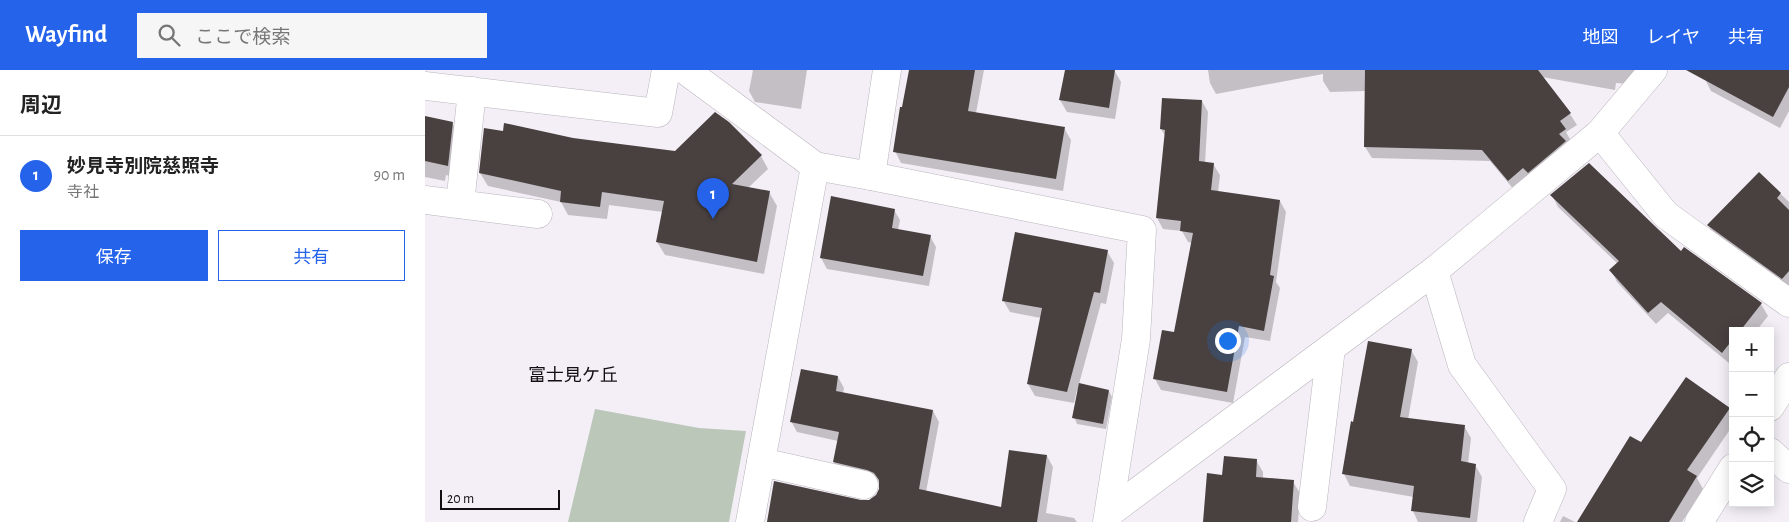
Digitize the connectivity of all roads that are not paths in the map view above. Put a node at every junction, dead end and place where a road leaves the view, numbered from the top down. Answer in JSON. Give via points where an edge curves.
{"nodes":[{"id":1,"x":666,"y":70,"type":"edge"},
{"id":2,"x":685,"y":70,"type":"edge"},
{"id":3,"x":887,"y":70,"type":"edge"},
{"id":4,"x":1653,"y":70,"type":"edge"},
{"id":5,"x":425,"y":86,"type":"edge"},
{"id":6,"x":472,"y":91,"type":"junction"},
{"id":7,"x":1600,"y":133,"type":"junction"},
{"id":8,"x":815,"y":166,"type":"junction"},
{"id":9,"x":871,"y":176,"type":"junction"},
{"id":10,"x":425,"y":200,"type":"edge"},
{"id":11,"x":461,"y":204,"type":"junction"},
{"id":12,"x":538,"y":214,"type":"dead end"},
{"id":13,"x":1434,"y":271,"type":"junction"},
{"id":14,"x":1789,"y":303,"type":"edge"},
{"id":15,"x":1331,"y":348,"type":"junction"},
{"id":16,"x":1789,"y":377,"type":"edge"},
{"id":17,"x":1774,"y":401,"type":"edge"},
{"id":18,"x":1774,"y":455,"type":"edge"},
{"id":19,"x":761,"y":462,"type":"junction"},
{"id":20,"x":1789,"y":468,"type":"edge"},
{"id":21,"x":1729,"y":474,"type":"edge"},
{"id":22,"x":864,"y":485,"type":"dead end"},
{"id":23,"x":1312,"y":507,"type":"dead end"},
{"id":24,"x":1108,"y":518,"type":"edge"},
{"id":25,"x":750,"y":522,"type":"edge"},
{"id":26,"x":1538,"y":522,"type":"edge"},
{"id":27,"x":1699,"y":522,"type":"edge"}],
"edges":[{"from":1,"to":6,"type":"street","via":[[658,113]]},
{"from":2,"to":8,"type":"street"},
{"from":3,"to":9,"type":"street"},
{"from":4,"to":7,"type":"street"},
{"from":5,"to":6,"type":"street"},
{"from":6,"to":11,"type":"street"},
{"from":7,"to":13,"type":"street"},
{"from":7,"to":14,"type":"street","via":[[1666,215]]},
{"from":8,"to":9,"type":"street"},
{"from":8,"to":19,"type":"street"},
{"from":9,"to":24,"type":"street","via":[[1142,230],[1136,339]]},
{"from":10,"to":11,"type":"street"},
{"from":11,"to":12,"type":"street"},
{"from":13,"to":15,"type":"street"},
{"from":13,"to":26,"type":"street","via":[[1462,365],[1553,489]]},
{"from":15,"to":23,"type":"street"},
{"from":15,"to":24,"type":"street"},
{"from":16,"to":17,"type":"street"},
{"from":18,"to":20,"type":"street"},
{"from":19,"to":22,"type":"street"},
{"from":19,"to":25,"type":"street"},
{"from":21,"to":27,"type":"street"}]}
